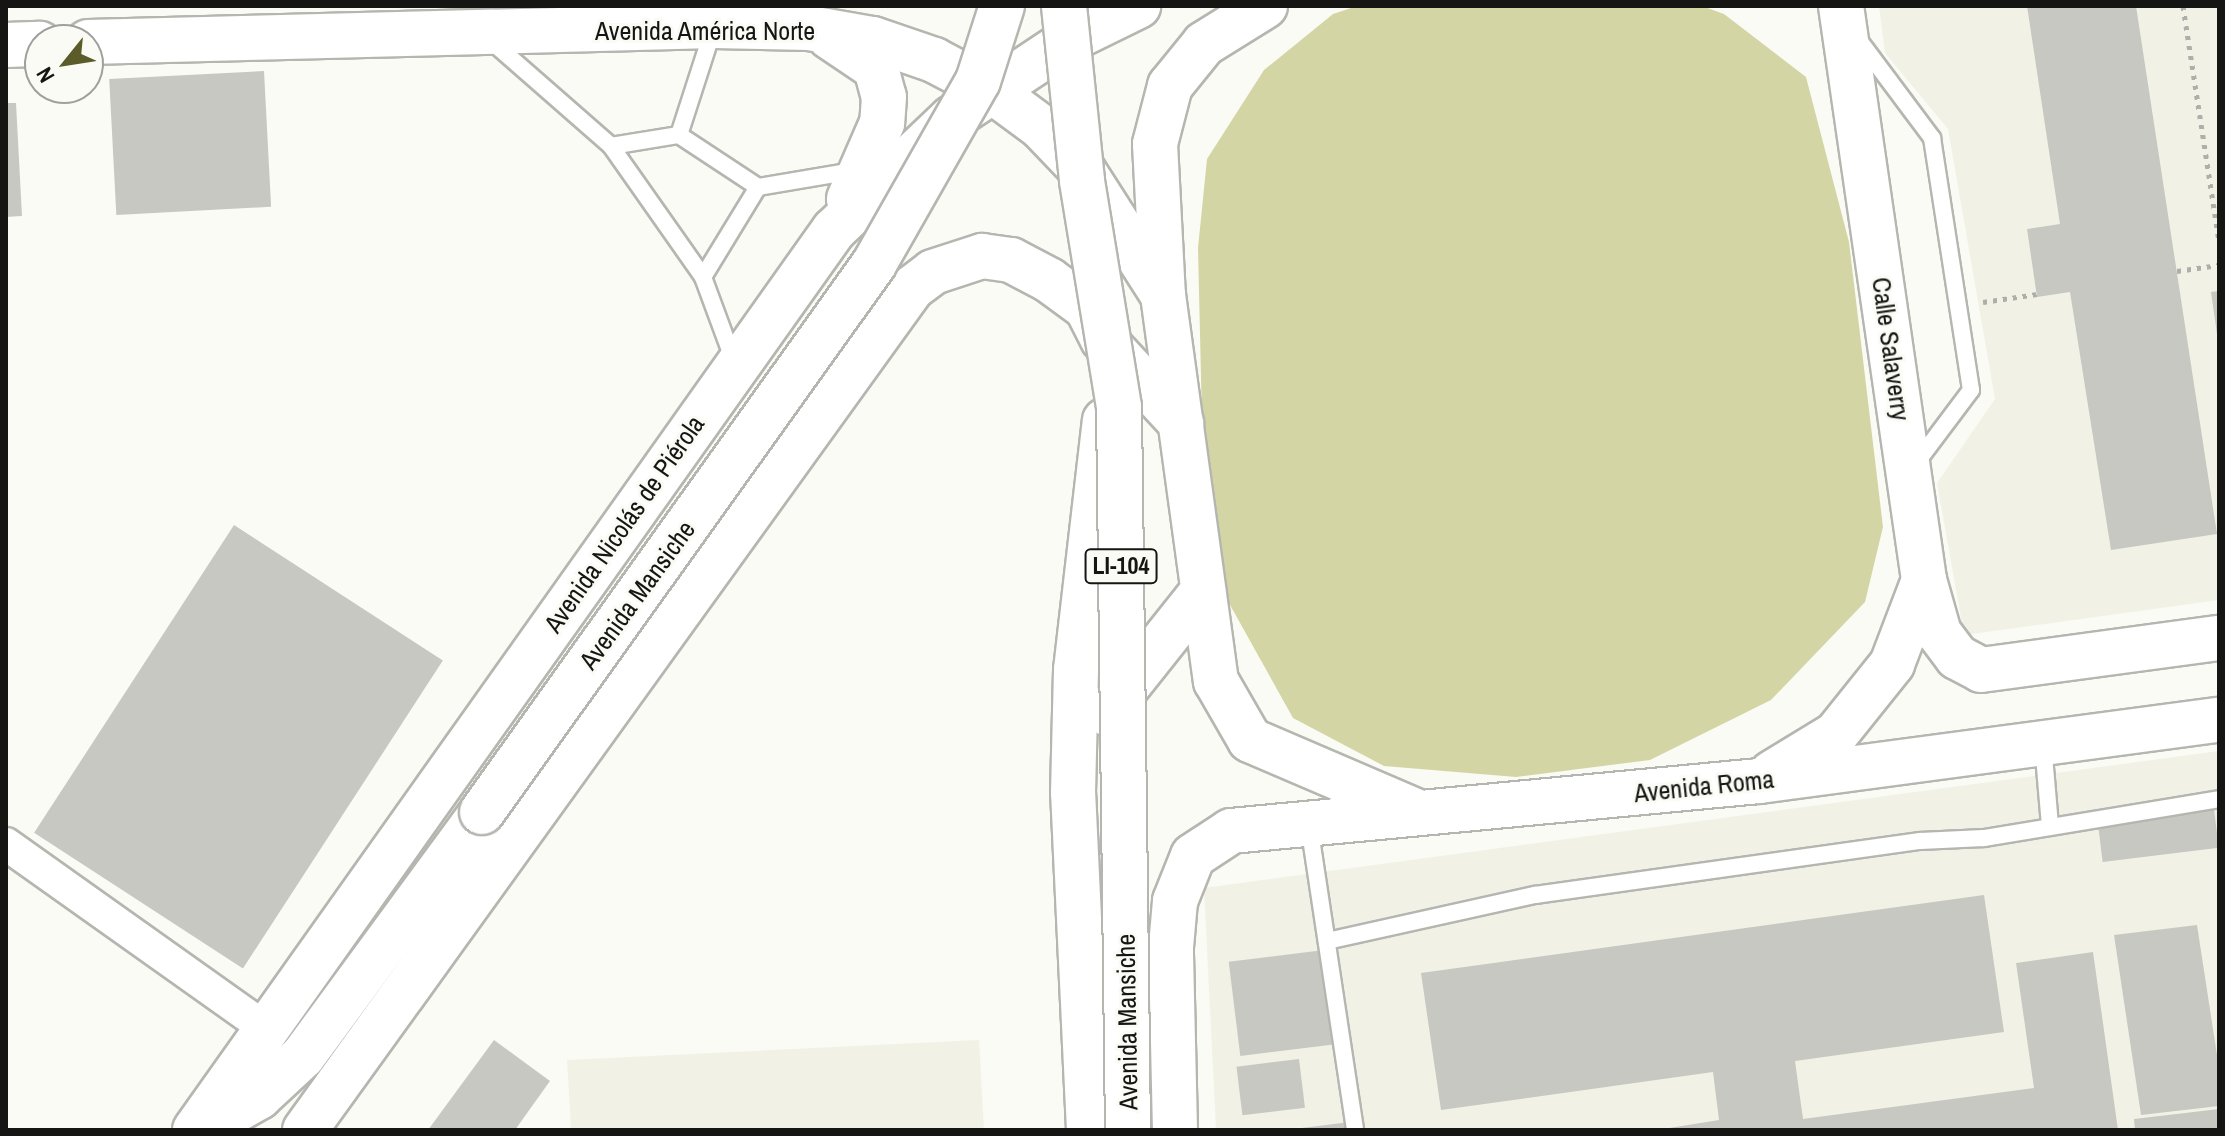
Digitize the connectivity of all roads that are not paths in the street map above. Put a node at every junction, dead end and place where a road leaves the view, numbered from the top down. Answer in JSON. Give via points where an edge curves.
{"nodes":[{"id":1,"x":1002,"y":6,"type":"edge"},
{"id":2,"x":1064,"y":6,"type":"edge"},
{"id":3,"x":1138,"y":6,"type":"edge"},
{"id":4,"x":1265,"y":6,"type":"edge"},
{"id":5,"x":1842,"y":13,"type":"edge"},
{"id":6,"x":201,"y":22,"type":"edge"},
{"id":7,"x":714,"y":26,"type":"junction"},
{"id":8,"x":809,"y":28,"type":"junction"},
{"id":9,"x":483,"y":34,"type":"junction"},
{"id":10,"x":104,"y":39,"type":"edge"},
{"id":11,"x":991,"y":90,"type":"junction"},
{"id":12,"x":679,"y":135,"type":"junction"},
{"id":13,"x":611,"y":146,"type":"junction"},
{"id":14,"x":863,"y":169,"type":"junction"},
{"id":15,"x":758,"y":187,"type":"junction"},
{"id":16,"x":834,"y":230,"type":"junction"},
{"id":17,"x":703,"y":277,"type":"junction"},
{"id":18,"x":1163,"y":295,"type":"junction"},
{"id":19,"x":1103,"y":339,"type":"junction"},
{"id":20,"x":735,"y":366,"type":"junction"},
{"id":21,"x":1181,"y":423,"type":"junction"},
{"id":22,"x":1909,"y":474,"type":"junction"},
{"id":23,"x":1924,"y":580,"type":"junction"},
{"id":24,"x":1203,"y":591,"type":"junction"},
{"id":25,"x":2219,"y":638,"type":"edge"},
{"id":26,"x":2219,"y":720,"type":"edge"},
{"id":27,"x":2042,"y":743,"type":"junction"},
{"id":28,"x":1759,"y":781,"type":"junction"},
{"id":29,"x":1073,"y":793,"type":"junction"},
{"id":30,"x":2219,"y":799,"type":"edge"},
{"id":31,"x":1420,"y":813,"type":"junction"},
{"id":32,"x":1309,"y":824,"type":"junction"},
{"id":33,"x":2050,"y":826,"type":"junction"},
{"id":34,"x":6,"y":844,"type":"edge"},
{"id":35,"x":1193,"y":856,"type":"joint"},
{"id":36,"x":1327,"y":941,"type":"junction"},
{"id":37,"x":266,"y":1029,"type":"junction"},
{"id":38,"x":198,"y":1130,"type":"edge"},
{"id":39,"x":305,"y":1130,"type":"edge"},
{"id":40,"x":1089,"y":1130,"type":"edge"},
{"id":41,"x":1128,"y":1130,"type":"edge"},
{"id":42,"x":1175,"y":1130,"type":"edge"},
{"id":43,"x":1355,"y":1130,"type":"edge"}],
"edges":[{"from":1,"to":38,"type":"main road","name":"Avenida Mansiche","bridge":true,"via":[[978,81],[874,264],[303,1056],[259,1097]]},
{"from":2,"to":41,"type":"main road","name":"Avenida Mansiche","number":"LI-104","bridge":true,"via":[[1082,181],[1119,407]]},
{"from":3,"to":11,"type":"main road","name":"Avenida Nicolás de Piérola","via":[[1071,39]]},
{"from":4,"to":18,"type":"main road","via":[[1204,44],[1170,86],[1155,144]]},
{"from":5,"to":22,"type":"main road","name":"Calle Salaverry"},
{"from":5,"to":22,"type":"lane","via":[[1932,138],[1971,390]]},
{"from":6,"to":9,"type":"main road","name":"Avenida América Norte"},
{"from":6,"to":10,"type":"main road","name":"Avenida América Norte"},
{"from":7,"to":8,"type":"main road","name":"Avenida América Norte"},
{"from":7,"to":9,"type":"main road","name":"Avenida América Norte"},
{"from":7,"to":12,"type":"lane"},
{"from":8,"to":11,"type":"main road","name":"Avenida América Norte","via":[[885,43],[934,60]]},
{"from":8,"to":14,"type":"main road","via":[[851,47],[876,68],[884,97],[882,123]]},
{"from":9,"to":13,"type":"lane"},
{"from":11,"to":16,"type":"main road","name":"Avenida Nicolás de Piérola","via":[[890,172]]},
{"from":11,"to":18,"type":"main road","name":"Avenida América Norte","via":[[1041,127],[1084,172]]},
{"from":12,"to":13,"type":"lane"},
{"from":12,"to":15,"type":"lane"},
{"from":13,"to":17,"type":"lane"},
{"from":14,"to":15,"type":"lane"},
{"from":14,"to":16,"type":"main road"},
{"from":15,"to":17,"type":"lane"},
{"from":16,"to":20,"type":"main road","name":"Avenida Nicolás de Piérola"},
{"from":17,"to":20,"type":"lane"},
{"from":18,"to":21,"type":"main road"},
{"from":19,"to":21,"type":"main road"},
{"from":19,"to":29,"type":"main road","name":"Avenida Mansiche","via":[[1107,405],[1076,670]]},
{"from":19,"to":39,"type":"main road","via":[[1087,308],[1011,260],[961,259],[912,288]]},
{"from":20,"to":37,"type":"main road","name":"Avenida Nicolás de Piérola"},
{"from":21,"to":24,"type":"main road"},
{"from":22,"to":23,"type":"main road","name":"Calle Salaverry"},
{"from":23,"to":25,"type":"main road","name":"Calle Salaverry","via":[[1939,633],[1957,657],[1981,670]]},
{"from":23,"to":28,"type":"main road","via":[[1892,664],[1855,711],[1836,734]]},
{"from":24,"to":29,"type":"main road","via":[[1106,713]]},
{"from":24,"to":31,"type":"main road","via":[[1216,681],[1250,740]]},
{"from":26,"to":27,"type":"main road","name":"Avenida Roma"},
{"from":27,"to":28,"type":"main road","name":"Avenida Roma"},
{"from":27,"to":33,"type":"lane"},
{"from":28,"to":31,"type":"main road","name":"Avenida Roma"},
{"from":29,"to":40,"type":"main road","name":"Avenida Mansiche"},
{"from":30,"to":33,"type":"lane"},
{"from":31,"to":32,"type":"main road","name":"Avenida Roma"},
{"from":32,"to":35,"type":"main road","name":"Avenida Roma","via":[[1231,831]]},
{"from":32,"to":36,"type":"lane"},
{"from":33,"to":36,"type":"lane","via":[[1535,895]]},
{"from":34,"to":37,"type":"street"},
{"from":35,"to":42,"type":"main road","name":"Avenida Mansiche","via":[[1175,901],[1171,947]]},
{"from":36,"to":43,"type":"lane"},
{"from":37,"to":38,"type":"main road","name":"Avenida Nicolás de Piérola"}]}
